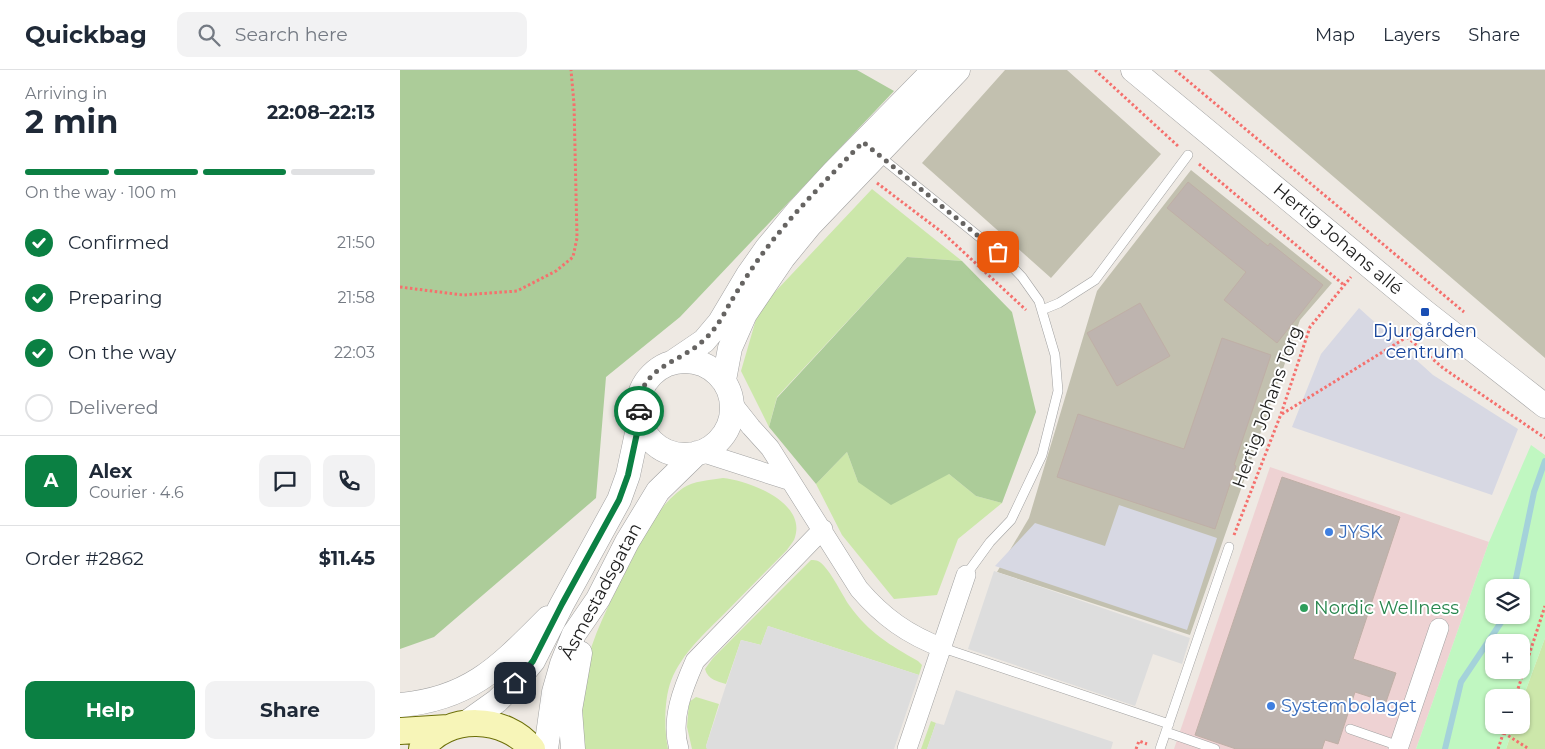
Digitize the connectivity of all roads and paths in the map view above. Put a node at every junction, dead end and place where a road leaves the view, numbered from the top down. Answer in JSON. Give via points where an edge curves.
{"nodes":[{"id":1,"x":571,"y":70,"type":"edge"},
{"id":2,"x":934,"y":70,"type":"edge"},
{"id":3,"x":958,"y":70,"type":"edge"},
{"id":4,"x":1095,"y":70,"type":"edge"},
{"id":5,"x":1133,"y":70,"type":"edge"},
{"id":6,"x":1176,"y":70,"type":"edge"},
{"id":7,"x":870,"y":148,"type":"junction"},
{"id":8,"x":1188,"y":155,"type":"junction"},
{"id":9,"x":860,"y":171,"type":"junction"},
{"id":10,"x":1364,"y":261,"type":"junction"},
{"id":11,"x":1344,"y":285,"type":"junction"},
{"id":12,"x":400,"y":287,"type":"edge"},
{"id":13,"x":1042,"y":310,"type":"junction"},
{"id":14,"x":1465,"y":313,"type":"dead end"},
{"id":15,"x":1030,"y":319,"type":"dead end"},
{"id":16,"x":1418,"y":326,"type":"dead end"},
{"id":17,"x":1407,"y":337,"type":"junction"},
{"id":18,"x":673,"y":362,"type":"junction"},
{"id":19,"x":724,"y":380,"type":"junction"},
{"id":20,"x":732,"y":403,"type":"junction"},
{"id":21,"x":1540,"y":403,"type":"edge"},
{"id":22,"x":1281,"y":414,"type":"junction"},
{"id":23,"x":640,"y":419,"type":"junction"},
{"id":24,"x":1543,"y":436,"type":"edge"},
{"id":25,"x":699,"y":453,"type":"junction"},
{"id":26,"x":791,"y":481,"type":"junction"},
{"id":27,"x":823,"y":529,"type":"junction"},
{"id":28,"x":1229,"y":548,"type":"joint"},
{"id":29,"x":966,"y":575,"type":"joint"},
{"id":30,"x":598,"y":599,"type":"junction"},
{"id":31,"x":562,"y":604,"type":"junction"},
{"id":32,"x":1545,"y":606,"type":"edge"},
{"id":33,"x":1439,"y":628,"type":"dead end"},
{"id":34,"x":943,"y":648,"type":"junction"},
{"id":35,"x":1518,"y":689,"type":"edge"},
{"id":36,"x":400,"y":705,"type":"edge"},
{"id":37,"x":457,"y":726,"type":"junction"},
{"id":38,"x":1167,"y":728,"type":"junction"},
{"id":39,"x":1350,"y":730,"type":"dead end"},
{"id":40,"x":400,"y":731,"type":"edge"},
{"id":41,"x":1504,"y":734,"type":"edge"},
{"id":42,"x":1506,"y":734,"type":"edge"},
{"id":43,"x":1398,"y":748,"type":"edge"},
{"id":44,"x":422,"y":749,"type":"edge"},
{"id":45,"x":532,"y":749,"type":"edge"},
{"id":46,"x":546,"y":749,"type":"edge"},
{"id":47,"x":574,"y":749,"type":"edge"},
{"id":48,"x":680,"y":749,"type":"edge"},
{"id":49,"x":907,"y":749,"type":"edge"},
{"id":50,"x":1160,"y":749,"type":"edge"},
{"id":51,"x":1215,"y":749,"type":"edge"},
{"id":52,"x":1498,"y":749,"type":"edge"},
{"id":53,"x":1529,"y":749,"type":"edge"}],
"edges":[{"from":1,"to":12,"type":"path","via":[[577,238],[573,257],[556,271],[517,291],[463,295]]},
{"from":2,"to":7,"type":"street"},
{"from":3,"to":7,"type":"street"},
{"from":4,"to":8,"type":"path"},
{"from":5,"to":10,"type":"street","name":"Hertig Johans allé"},
{"from":6,"to":14,"type":"path"},
{"from":7,"to":9,"type":"street"},
{"from":7,"to":13,"type":"lane","via":[[998,252],[1022,277]]},
{"from":7,"to":18,"type":"street","via":[[797,212],[748,275],[720,322],[704,341]]},
{"from":8,"to":11,"type":"path"},
{"from":8,"to":13,"type":"lane","via":[[1095,280]]},
{"from":9,"to":15,"type":"path","via":[[943,234],[1026,310]]},
{"from":9,"to":19,"type":"street","via":[[810,225],[745,314],[730,348]]},
{"from":10,"to":11,"type":"path","name":"Hertig Johans Torg"},
{"from":10,"to":21,"type":"street","name":"Hertig Johans allé"},
{"from":11,"to":22,"type":"path","name":"Hertig Johans Torg","via":[[1310,327]]},
{"from":13,"to":29,"type":"lane","via":[[1055,355],[1058,391],[1042,455],[1011,520]]},
{"from":16,"to":17,"type":"path"},
{"from":17,"to":22,"type":"path"},
{"from":17,"to":24,"type":"path","via":[[1443,368]]},
{"from":18,"to":19,"type":"street","via":[[701,363]]},
{"from":18,"to":23,"type":"street","via":[[654,372],[642,388]]},
{"from":19,"to":20,"type":"street"},
{"from":20,"to":25,"type":"street","via":[[731,420],[724,435]]},
{"from":20,"to":26,"type":"street","via":[[770,448]]},
{"from":22,"to":28,"type":"path","name":"Hertig Johans Torg"},
{"from":23,"to":25,"type":"street","via":[[648,436],[661,448],[679,454]]},
{"from":23,"to":31,"type":"street","name":"Åsmestadsgatan","via":[[616,507]]},
{"from":25,"to":26,"type":"street"},
{"from":25,"to":30,"type":"street","name":"Åsmestadsgatan","via":[[658,491]]},
{"from":26,"to":27,"type":"street"},
{"from":27,"to":34,"type":"street","via":[[873,605],[910,634]]},
{"from":27,"to":48,"type":"street","via":[[695,662],[676,723]]},
{"from":28,"to":38,"type":"lane"},
{"from":29,"to":34,"type":"street"},
{"from":30,"to":46,"type":"street","name":"Åsmestadsgatan","via":[[574,634],[562,664],[554,692]]},
{"from":30,"to":47,"type":"street","via":[[579,655],[574,682],[570,710]]},
{"from":31,"to":36,"type":"street","via":[[481,680],[441,698]]},
{"from":31,"to":37,"type":"street","name":"Åsmestadsgatan","via":[[533,661],[515,683],[497,701]]},
{"from":32,"to":35,"type":"path"},
{"from":33,"to":43,"type":"street"},
{"from":34,"to":38,"type":"lane"},
{"from":34,"to":49,"type":"street"},
{"from":37,"to":40,"type":"main road"},
{"from":37,"to":44,"type":"main road","via":[[435,736]]},
{"from":37,"to":45,"type":"main road","via":[[486,723],[500,726],[513,732]]},
{"from":38,"to":50,"type":"lane"},
{"from":38,"to":51,"type":"lane"},
{"from":39,"to":43,"type":"lane"},
{"from":41,"to":52,"type":"path"},
{"from":42,"to":53,"type":"path"}]}
